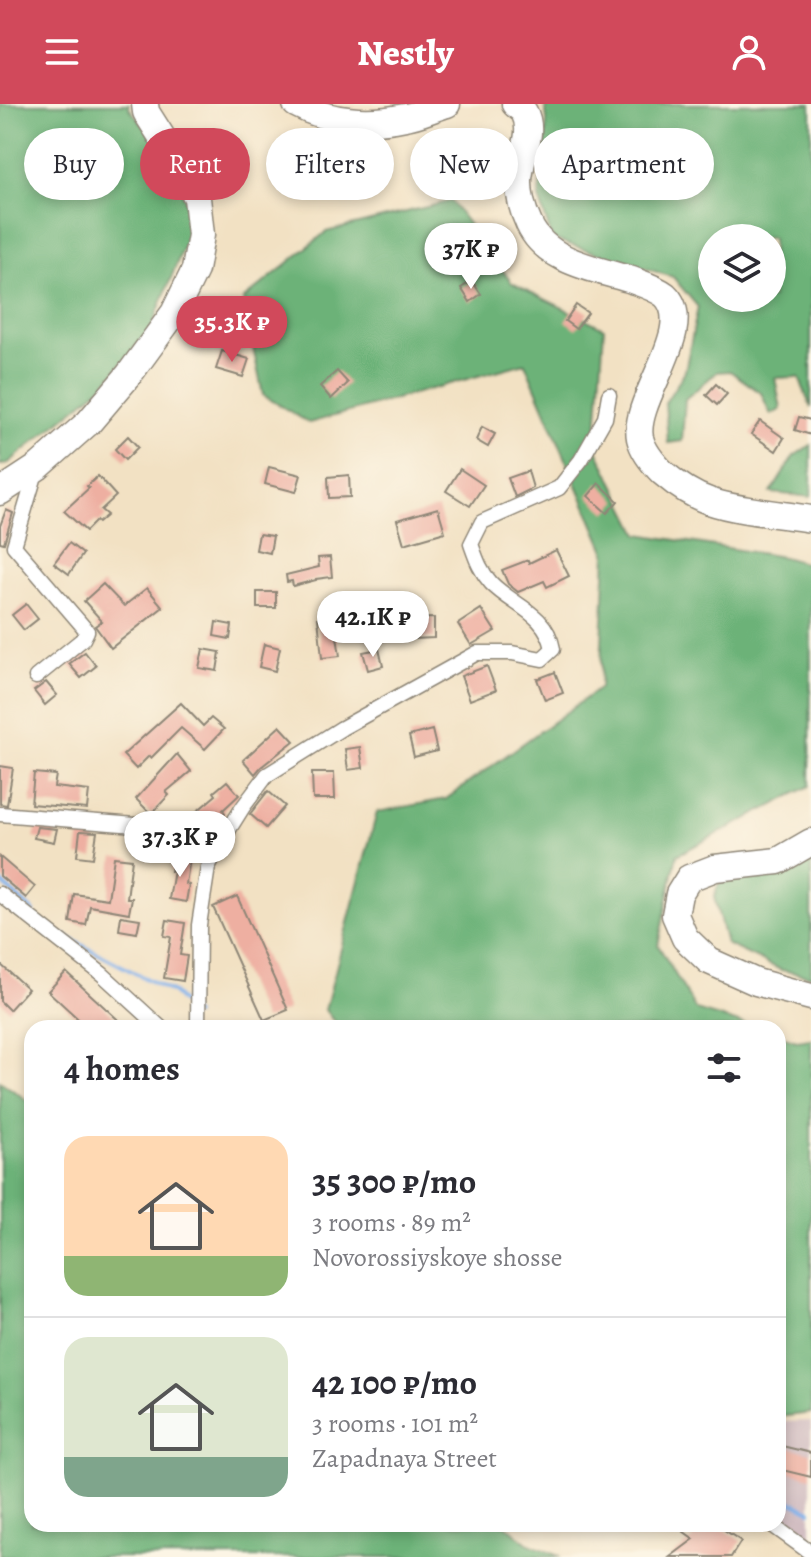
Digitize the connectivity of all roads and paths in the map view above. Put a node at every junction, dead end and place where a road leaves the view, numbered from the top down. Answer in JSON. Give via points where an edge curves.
{"nodes":[{"id":1,"x":145,"y":104,"type":"edge"},
{"id":2,"x":296,"y":104,"type":"edge"},
{"id":3,"x":447,"y":104,"type":"edge"},
{"id":4,"x":515,"y":104,"type":"edge"},
{"id":5,"x":609,"y":395,"type":"dead end"},
{"id":6,"x":38,"y":467,"type":"junction"},
{"id":7,"x":0,"y":492,"type":"edge"},
{"id":8,"x":811,"y":519,"type":"edge"},
{"id":9,"x":36,"y":677,"type":"dead end"},
{"id":10,"x":0,"y":814,"type":"edge"},
{"id":11,"x":221,"y":842,"type":"junction"},
{"id":12,"x":811,"y":842,"type":"edge"},
{"id":13,"x":0,"y":894,"type":"edge"},
{"id":14,"x":811,"y":997,"type":"edge"},
{"id":15,"x":152,"y":1020,"type":"edge"},
{"id":16,"x":198,"y":1020,"type":"edge"},
{"id":17,"x":782,"y":1532,"type":"edge"},
{"id":18,"x":811,"y":1553,"type":"edge"}],
"edges":[{"from":1,"to":6,"type":"highway","via":[[197,198],[201,235],[195,270],[174,313],[128,376],[89,422]]},
{"from":2,"to":3,"type":"highway","via":[[344,121],[406,117]]},
{"from":4,"to":8,"type":"highway","via":[[524,112],[528,130],[518,180],[521,203],[543,246],[579,265],[645,284],[666,296],[675,315],[671,344],[642,412],[640,438],[653,464],[677,485],[710,501]]},
{"from":5,"to":11,"type":"street","via":[[605,418],[559,488],[482,522],[471,544],[492,584],[550,634],[553,649],[542,659],[477,653],[342,728],[267,775]]},
{"from":6,"to":7,"type":"highway"},
{"from":6,"to":9,"type":"street","via":[[14,546],[87,631]]},
{"from":10,"to":11,"type":"street","via":[[184,829]]},
{"from":11,"to":16,"type":"street","via":[[208,867],[199,925]]},
{"from":12,"to":14,"type":"highway","via":[[778,861],[715,868],[689,878],[675,915],[685,938],[709,961],[756,982]]},
{"from":13,"to":15,"type":"street"},
{"from":17,"to":18,"type":"street"}]}
